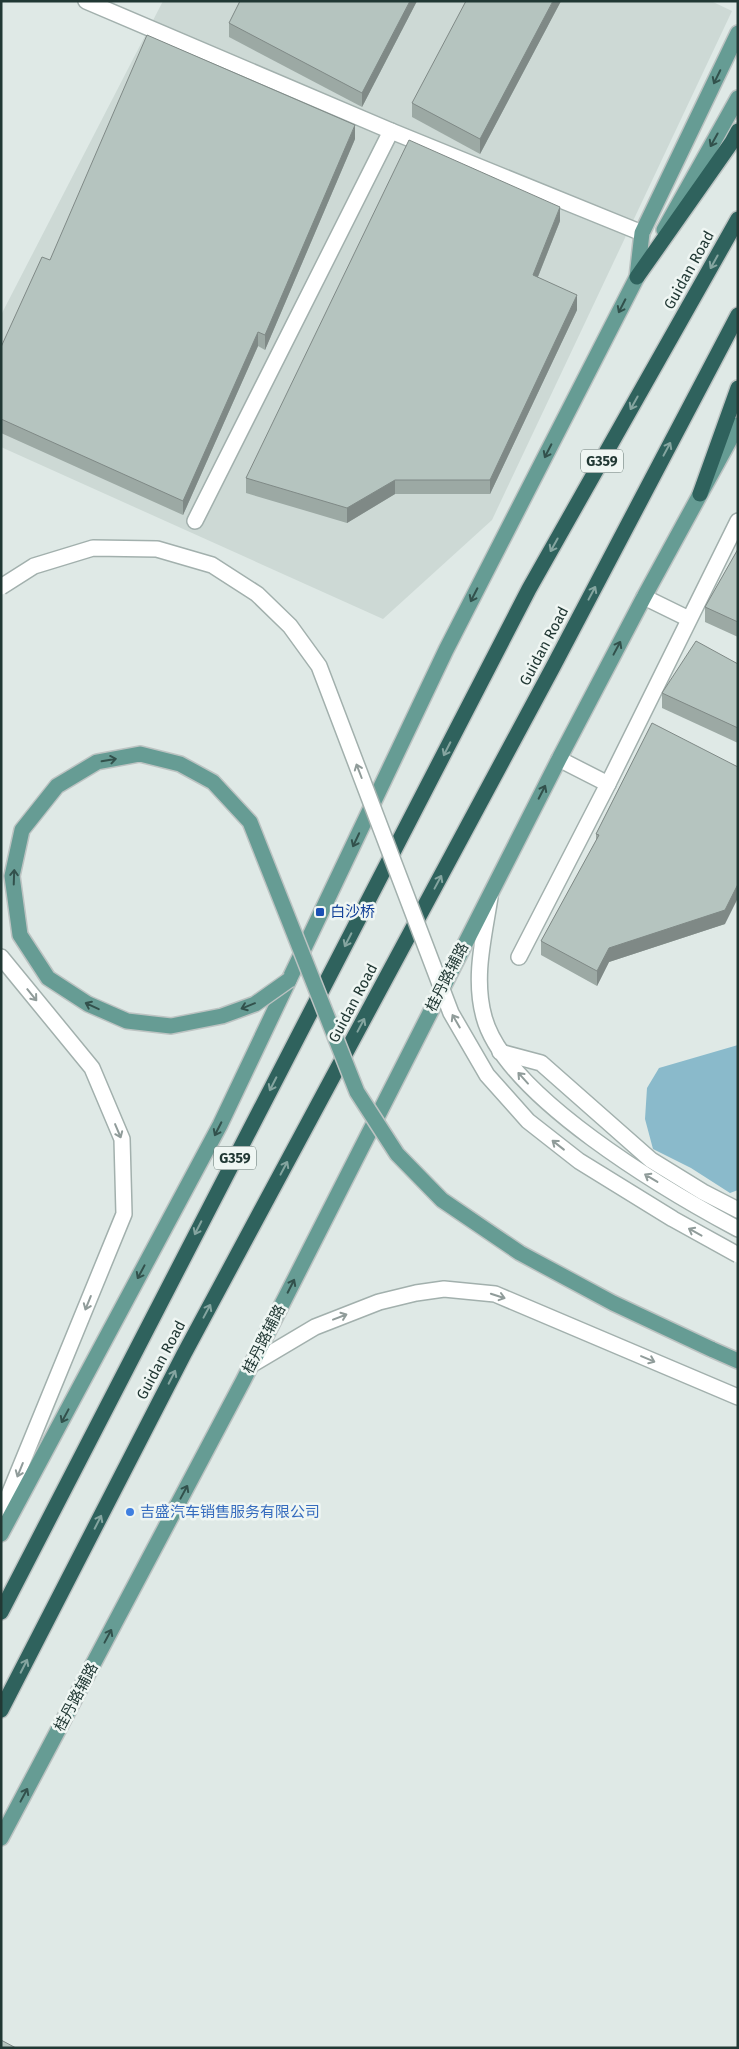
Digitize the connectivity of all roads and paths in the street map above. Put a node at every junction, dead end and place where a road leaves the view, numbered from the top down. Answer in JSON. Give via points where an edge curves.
{"nodes":[{"id":1,"x":86,"y":1,"type":"edge"},
{"id":2,"x":738,"y":33,"type":"edge"},
{"id":3,"x":738,"y":98,"type":"edge"},
{"id":4,"x":390,"y":131,"type":"junction"},
{"id":5,"x":738,"y":131,"type":"edge"},
{"id":6,"x":738,"y":219,"type":"edge"},
{"id":7,"x":642,"y":233,"type":"junction"},
{"id":8,"x":637,"y":277,"type":"junction"},
{"id":9,"x":738,"y":315,"type":"edge"},
{"id":10,"x":738,"y":388,"type":"edge"},
{"id":11,"x":738,"y":426,"type":"edge"},
{"id":12,"x":700,"y":494,"type":"junction"},
{"id":13,"x":738,"y":521,"type":"edge"},
{"id":14,"x":195,"y":522,"type":"dead end"},
{"id":15,"x":1,"y":587,"type":"edge"},
{"id":16,"x":644,"y":597,"type":"junction"},
{"id":17,"x":689,"y":619,"type":"junction"},
{"id":18,"x":559,"y":759,"type":"junction"},
{"id":19,"x":608,"y":784,"type":"junction"},
{"id":20,"x":491,"y":890,"type":"junction"},
{"id":21,"x":1,"y":957,"type":"edge"},
{"id":22,"x":519,"y":957,"type":"dead end"},
{"id":23,"x":289,"y":980,"type":"junction"},
{"id":24,"x":500,"y":1052,"type":"junction"},
{"id":25,"x":738,"y":1210,"type":"edge"},
{"id":26,"x":738,"y":1229,"type":"edge"},
{"id":27,"x":738,"y":1255,"type":"edge"},
{"id":28,"x":738,"y":1361,"type":"edge"},
{"id":29,"x":251,"y":1365,"type":"junction"},
{"id":30,"x":738,"y":1397,"type":"edge"},
{"id":31,"x":1,"y":1514,"type":"edge"},
{"id":32,"x":1,"y":1534,"type":"edge"},
{"id":33,"x":1,"y":1612,"type":"edge"},
{"id":34,"x":1,"y":1710,"type":"edge"},
{"id":35,"x":1,"y":1838,"type":"edge"}],
"edges":[{"from":1,"to":4,"type":"street"},
{"from":2,"to":7,"type":"main road","one_way":true},
{"from":3,"to":8,"type":"main road","one_way":true},
{"from":4,"to":7,"type":"street"},
{"from":4,"to":14,"type":"street"},
{"from":5,"to":8,"type":"highway"},
{"from":6,"to":33,"type":"highway","name":"Guidan Road","number":"G359","one_way":true,"via":[[529,589]]},
{"from":7,"to":8,"type":"main road"},
{"from":8,"to":23,"type":"main road","one_way":true,"via":[[429,685]]},
{"from":34,"to":9,"type":"highway","name":"Guidan Road","one_way":true,"via":[[184,1354]]},
{"from":10,"to":12,"type":"highway"},
{"from":11,"to":12,"type":"main road","name":"桂丹路辅路"},
{"from":12,"to":16,"type":"main road","name":"桂丹路辅路"},
{"from":13,"to":17,"type":"street"},
{"from":27,"to":15,"type":"street","one_way":true,"bridge":true,"via":[[579,1161],[528,1121],[487,1075],[451,1013],[319,666],[290,626],[257,594],[212,565],[157,550],[93,548],[34,566]]},
{"from":16,"to":17,"type":"street"},
{"from":18,"to":16,"type":"main road","name":"桂丹路辅路","one_way":true},
{"from":17,"to":19,"type":"street"},
{"from":18,"to":19,"type":"street"},
{"from":20,"to":18,"type":"main road","name":"桂丹路辅路","one_way":true},
{"from":19,"to":22,"type":"street"},
{"from":20,"to":24,"type":"street","via":[[478,978],[484,1017]]},
{"from":29,"to":20,"type":"main road","name":"桂丹路辅路","one_way":true},
{"from":21,"to":31,"type":"street","one_way":true,"via":[[92,1068],[122,1139],[124,1214]]},
{"from":23,"to":28,"type":"main road","one_way":true,"bridge":true,"via":[[255,1004],[222,1016],[171,1026],[127,1021],[88,1004],[48,978],[20,935],[12,876],[22,830],[57,786],[97,762],[140,754],[180,764],[214,782],[250,822],[357,1092],[397,1154],[442,1200],[520,1253],[613,1304]]},
{"from":23,"to":32,"type":"main road","one_way":true,"via":[[220,1126]]},
{"from":24,"to":25,"type":"street","via":[[541,1062],[651,1160]]},
{"from":26,"to":24,"type":"street","one_way":true,"via":[[616,1157],[536,1092]]},
{"from":29,"to":30,"type":"street","one_way":true,"via":[[315,1327],[379,1302],[444,1289],[494,1294]]},
{"from":35,"to":29,"type":"main road","name":"桂丹路辅路","one_way":true}]}
